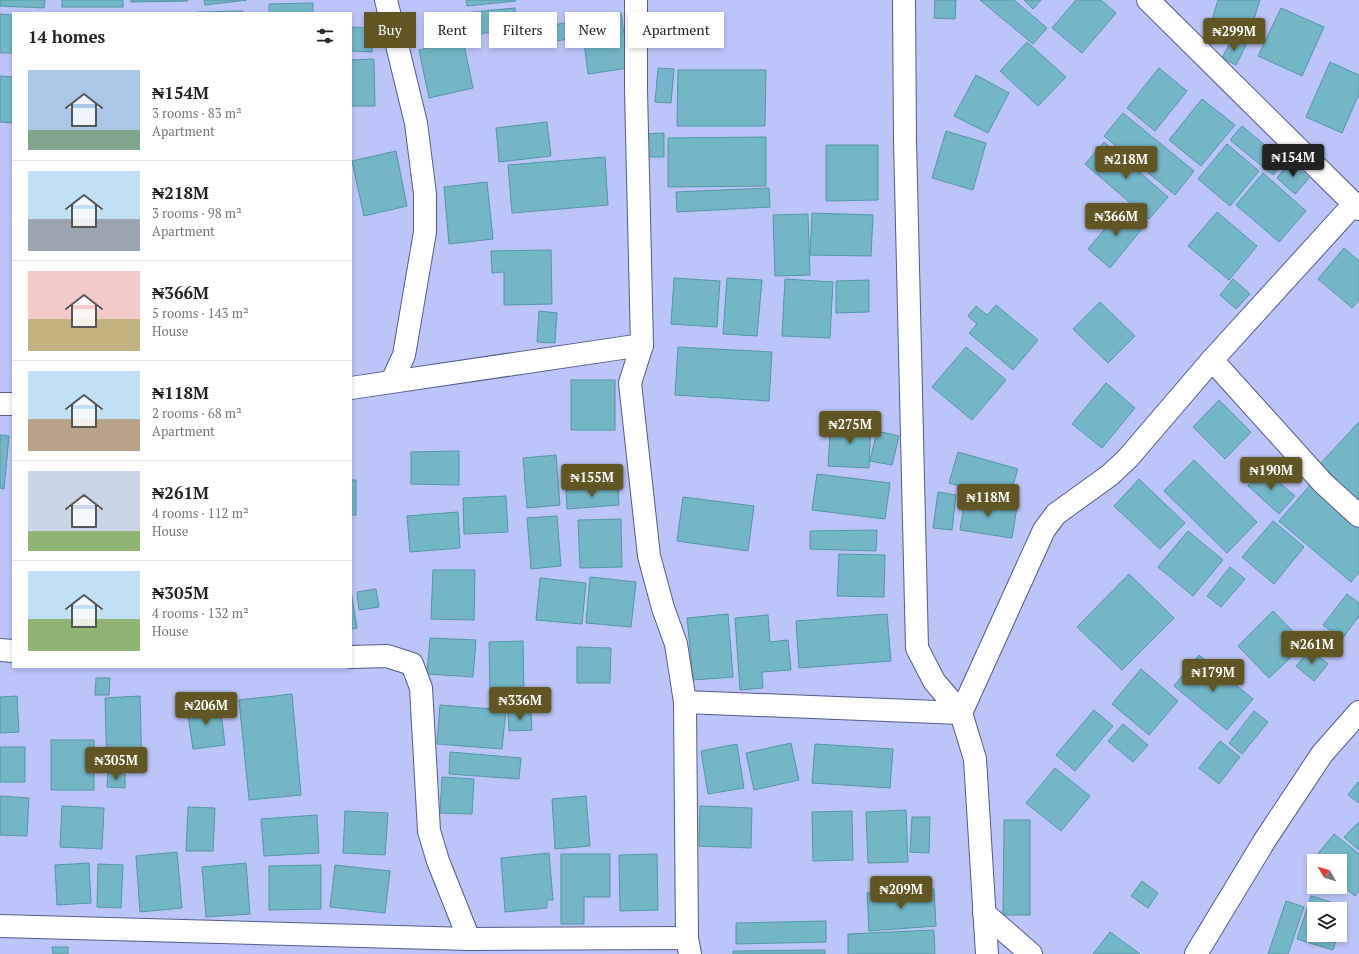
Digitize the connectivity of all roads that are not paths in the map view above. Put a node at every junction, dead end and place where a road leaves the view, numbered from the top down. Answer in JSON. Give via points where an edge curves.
{"nodes":[{"id":1,"x":386,"y":0,"type":"edge"},
{"id":2,"x":636,"y":0,"type":"edge"},
{"id":3,"x":904,"y":0,"type":"edge"},
{"id":4,"x":1148,"y":0,"type":"edge"},
{"id":5,"x":1356,"y":207,"type":"edge"},
{"id":6,"x":642,"y":345,"type":"junction"},
{"id":7,"x":1212,"y":360,"type":"junction"},
{"id":8,"x":392,"y":382,"type":"junction"},
{"id":9,"x":352,"y":388,"type":"edge"},
{"id":10,"x":0,"y":404,"type":"edge"},
{"id":11,"x":12,"y":404,"type":"edge"},
{"id":12,"x":1359,"y":516,"type":"edge"},
{"id":13,"x":0,"y":650,"type":"edge"},
{"id":14,"x":12,"y":650,"type":"edge"},
{"id":15,"x":352,"y":657,"type":"edge"},
{"id":16,"x":685,"y":702,"type":"junction"},
{"id":17,"x":1359,"y":712,"type":"edge"},
{"id":18,"x":961,"y":713,"type":"junction"},
{"id":19,"x":984,"y":913,"type":"junction"},
{"id":20,"x":0,"y":926,"type":"edge"},
{"id":21,"x":469,"y":939,"type":"junction"},
{"id":22,"x":689,"y":946,"type":"edge"},
{"id":23,"x":986,"y":954,"type":"edge"},
{"id":24,"x":1031,"y":954,"type":"edge"},
{"id":25,"x":1196,"y":954,"type":"edge"}],
"edges":[{"from":1,"to":8,"type":"street","via":[[416,123],[425,194],[425,232],[404,355]]},
{"from":2,"to":6,"type":"street"},
{"from":3,"to":18,"type":"street","via":[[917,648],[934,681]]},
{"from":4,"to":5,"type":"street"},
{"from":5,"to":7,"type":"street"},
{"from":6,"to":8,"type":"street"},
{"from":6,"to":16,"type":"street","via":[[630,383],[649,556],[676,644]]},
{"from":7,"to":12,"type":"street","via":[[1323,483]]},
{"from":7,"to":18,"type":"street","via":[[1128,458],[1110,475],[1056,514],[1044,530]]},
{"from":8,"to":9,"type":"street"},
{"from":10,"to":11,"type":"street"},
{"from":13,"to":14,"type":"street"},
{"from":15,"to":21,"type":"street","via":[[387,656],[412,664],[420,688],[429,831]]},
{"from":16,"to":18,"type":"street"},
{"from":16,"to":22,"type":"street"},
{"from":17,"to":25,"type":"street","via":[[1322,754],[1265,840]]},
{"from":18,"to":19,"type":"street","via":[[975,759]]},
{"from":19,"to":23,"type":"street"},
{"from":19,"to":24,"type":"street"},
{"from":20,"to":21,"type":"street"},
{"from":21,"to":22,"type":"street"}]}
